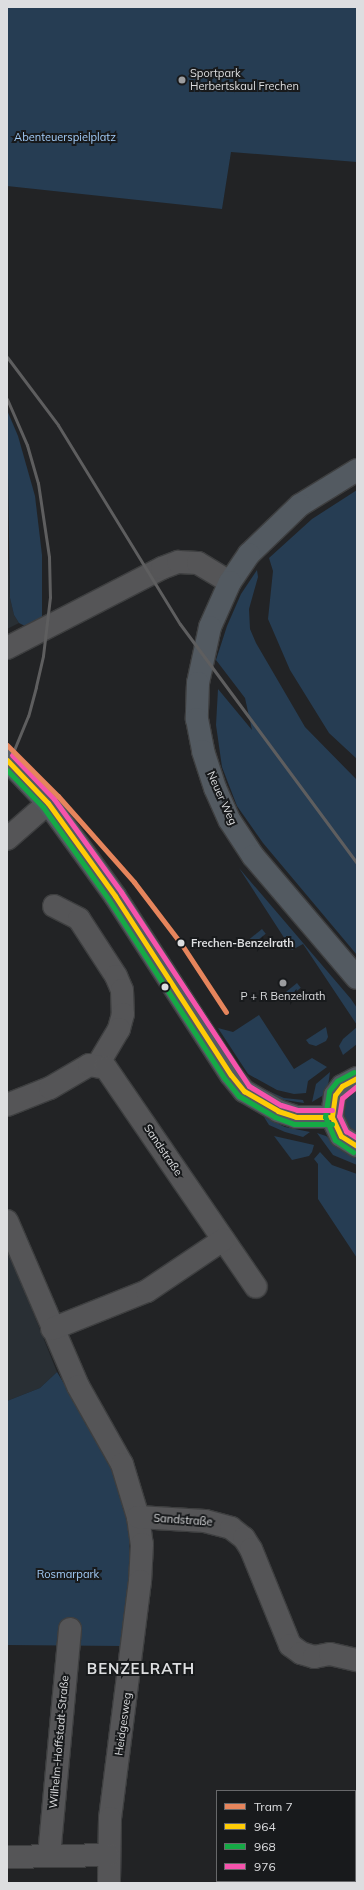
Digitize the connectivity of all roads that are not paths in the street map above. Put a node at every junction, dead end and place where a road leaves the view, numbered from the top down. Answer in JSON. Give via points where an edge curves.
{"nodes":[{"id":1,"x":357,"y":470,"type":"edge"},
{"id":2,"x":230,"y":582,"type":"junction"},
{"id":3,"x":7,"y":648,"type":"edge"},
{"id":4,"x":7,"y":760,"type":"edge"},
{"id":5,"x":48,"y":803,"type":"junction"},
{"id":6,"x":7,"y":839,"type":"edge"},
{"id":7,"x":54,"y":906,"type":"dead end"},
{"id":8,"x":357,"y":978,"type":"edge"},
{"id":9,"x":97,"y":1066,"type":"junction"},
{"id":10,"x":357,"y":1078,"type":"edge"},
{"id":11,"x":7,"y":1105,"type":"edge"},
{"id":12,"x":332,"y":1117,"type":"junction"},
{"id":13,"x":357,"y":1146,"type":"edge"},
{"id":14,"x":7,"y":1221,"type":"edge"},
{"id":15,"x":224,"y":1240,"type":"junction"},
{"id":16,"x":256,"y":1287,"type":"dead end"},
{"id":17,"x":52,"y":1329,"type":"junction"},
{"id":18,"x":138,"y":1517,"type":"junction"},
{"id":19,"x":70,"y":1629,"type":"dead end"},
{"id":20,"x":357,"y":1660,"type":"edge"},
{"id":21,"x":108,"y":1855,"type":"junction"},
{"id":22,"x":7,"y":1856,"type":"edge"},
{"id":23,"x":49,"y":1856,"type":"junction"},
{"id":24,"x":109,"y":1883,"type":"edge"}],
"edges":[{"from":1,"to":2,"type":"main road","name":"Neuer Weg","via":[[300,505],[249,554]]},
{"from":2,"to":3,"type":"street","via":[[198,563],[178,562]]},
{"from":2,"to":8,"type":"main road","name":"Neuer Weg","via":[[210,627],[198,683],[197,719],[203,751],[215,788],[230,821],[253,856]]},
{"from":4,"to":5,"type":"main road"},
{"from":5,"to":6,"type":"street"},
{"from":5,"to":12,"type":"main road","via":[[115,896],[231,1075],[244,1091],[290,1115]]},
{"from":7,"to":9,"type":"street","via":[[79,919],[116,976],[122,990],[123,1014],[119,1029]]},
{"from":9,"to":11,"type":"street","via":[[80,1068],[50,1088]]},
{"from":9,"to":15,"type":"street","name":"Sandstraße","via":[[106,1068],[114,1076]]},
{"from":10,"to":12,"type":"main road","via":[[342,1086],[335,1095]]},
{"from":12,"to":13,"type":"main road","via":[[341,1136]]},
{"from":14,"to":17,"type":"street","name":"Sandstraße"},
{"from":15,"to":16,"type":"street","name":"Sandstraße"},
{"from":15,"to":17,"type":"street","via":[[147,1290]]},
{"from":17,"to":18,"type":"street","name":"Sandstraße","via":[[78,1386],[122,1464]]},
{"from":18,"to":20,"type":"street","name":"Sandstraße","via":[[205,1521],[231,1528],[244,1538],[251,1549],[290,1645],[301,1653],[314,1657],[330,1654]]},
{"from":18,"to":21,"type":"street","name":"Heidgesweg","via":[[142,1544],[140,1581],[110,1818]]},
{"from":19,"to":23,"type":"street","name":"Wilhelm-Hoffstadt-Straße"},
{"from":21,"to":23,"type":"street"},
{"from":21,"to":24,"type":"street","name":"Heidgesweg"},
{"from":22,"to":23,"type":"street"}]}
